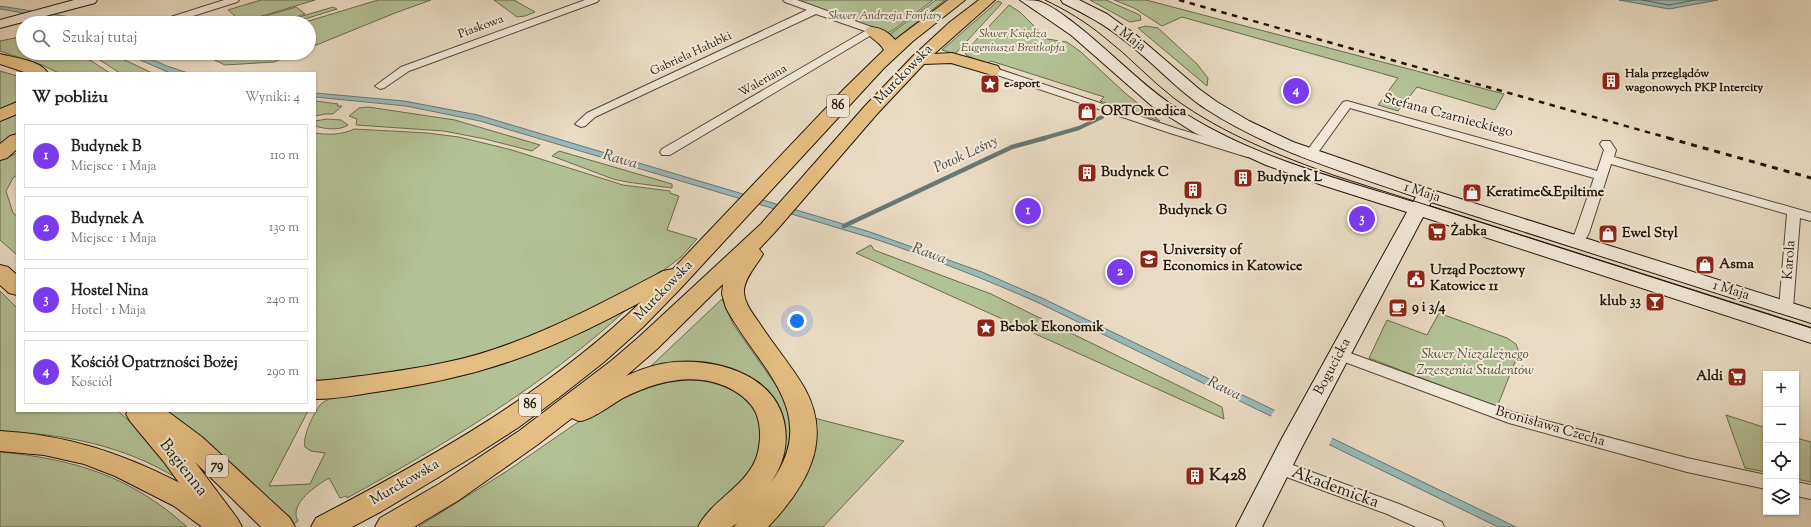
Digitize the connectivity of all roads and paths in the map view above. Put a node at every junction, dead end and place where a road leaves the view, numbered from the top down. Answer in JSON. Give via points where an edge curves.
{"nodes":[{"id":1,"x":64,"y":0,"type":"edge"},
{"id":2,"x":90,"y":0,"type":"edge"},
{"id":3,"x":234,"y":0,"type":"edge"},
{"id":4,"x":594,"y":0,"type":"edge"},
{"id":5,"x":788,"y":0,"type":"edge"},
{"id":6,"x":958,"y":0,"type":"edge"},
{"id":7,"x":988,"y":0,"type":"edge"},
{"id":8,"x":1027,"y":0,"type":"edge"},
{"id":9,"x":1068,"y":0,"type":"edge"},
{"id":10,"x":814,"y":11,"type":"junction"},
{"id":11,"x":30,"y":16,"type":"edge"},
{"id":12,"x":183,"y":16,"type":"edge"},
{"id":13,"x":0,"y":17,"type":"edge"},
{"id":14,"x":16,"y":20,"type":"edge"},
{"id":15,"x":0,"y":24,"type":"edge"},
{"id":16,"x":873,"y":31,"type":"junction"},
{"id":17,"x":893,"y":51,"type":"junction"},
{"id":18,"x":0,"y":59,"type":"edge"},
{"id":19,"x":919,"y":59,"type":"junction"},
{"id":20,"x":0,"y":67,"type":"edge"},
{"id":21,"x":992,"y":70,"type":"joint"},
{"id":22,"x":18,"y":72,"type":"edge"},
{"id":23,"x":38,"y":72,"type":"edge"},
{"id":24,"x":380,"y":86,"type":"dead end"},
{"id":25,"x":16,"y":108,"type":"edge"},
{"id":26,"x":0,"y":116,"type":"edge"},
{"id":27,"x":581,"y":124,"type":"dead end"},
{"id":28,"x":16,"y":141,"type":"edge"},
{"id":29,"x":1606,"y":144,"type":"dead end"},
{"id":30,"x":666,"y":152,"type":"dead end"},
{"id":31,"x":0,"y":154,"type":"edge"},
{"id":32,"x":1310,"y":155,"type":"junction"},
{"id":33,"x":1259,"y":156,"type":"junction"},
{"id":34,"x":1607,"y":159,"type":"junction"},
{"id":35,"x":1602,"y":176,"type":"junction"},
{"id":36,"x":1422,"y":202,"type":"junction"},
{"id":37,"x":1794,"y":212,"type":"junction"},
{"id":38,"x":1811,"y":217,"type":"edge"},
{"id":39,"x":1577,"y":242,"type":"junction"},
{"id":40,"x":748,"y":252,"type":"junction"},
{"id":41,"x":688,"y":267,"type":"junction"},
{"id":42,"x":0,"y":272,"type":"edge"},
{"id":43,"x":16,"y":287,"type":"edge"},
{"id":44,"x":1786,"y":308,"type":"junction"},
{"id":45,"x":1811,"y":316,"type":"edge"},
{"id":46,"x":1811,"y":336,"type":"edge"},
{"id":47,"x":1340,"y":354,"type":"junction"},
{"id":48,"x":316,"y":390,"type":"edge"},
{"id":49,"x":137,"y":412,"type":"edge"},
{"id":50,"x":150,"y":412,"type":"edge"},
{"id":51,"x":528,"y":438,"type":"junction"},
{"id":52,"x":0,"y":441,"type":"edge"},
{"id":53,"x":1285,"y":457,"type":"junction"},
{"id":54,"x":1763,"y":481,"type":"edge"},
{"id":55,"x":1799,"y":490,"type":"edge"},
{"id":56,"x":1811,"y":492,"type":"edge"},
{"id":57,"x":224,"y":527,"type":"edge"},
{"id":58,"x":227,"y":527,"type":"edge"},
{"id":59,"x":280,"y":527,"type":"edge"},
{"id":60,"x":326,"y":527,"type":"edge"},
{"id":61,"x":390,"y":527,"type":"edge"},
{"id":62,"x":713,"y":527,"type":"edge"},
{"id":63,"x":749,"y":527,"type":"edge"},
{"id":64,"x":1249,"y":527,"type":"edge"},
{"id":65,"x":1435,"y":527,"type":"edge"}],
"edges":[{"from":1,"to":13,"type":"street"},
{"from":2,"to":11,"type":"street"},
{"from":3,"to":12,"type":"street"},
{"from":4,"to":24,"type":"street","name":"Piaskowa","via":[[405,69]]},
{"from":5,"to":10,"type":"street"},
{"from":6,"to":17,"type":"main road","name":"Murckowska","number":"86"},
{"from":7,"to":19,"type":"main road","name":"Murckowska","number":"86"},
{"from":8,"to":33,"type":"street","name":"1 Maja","via":[[1070,26],[1150,96],[1176,115]]},
{"from":9,"to":32,"type":"street","name":"1 Maja","via":[[1126,34],[1193,92],[1218,110],[1243,125]]},
{"from":10,"to":16,"type":"street"},
{"from":10,"to":27,"type":"street","name":"Gabriela Hałubki","via":[[591,115]]},
{"from":14,"to":15,"type":"street"},
{"from":16,"to":17,"type":"main road","via":[[888,40]]},
{"from":16,"to":30,"type":"street","name":"Waleriana"},
{"from":17,"to":41,"type":"main road","name":"Murckowska","number":"86","via":[[829,115]]},
{"from":18,"to":23,"type":"main road"},
{"from":19,"to":21,"type":"main road","via":[[952,58]]},
{"from":19,"to":40,"type":"main road","name":"Murckowska","number":"86"},
{"from":20,"to":22,"type":"main road"},
{"from":21,"to":33,"type":"street","name":"1 Maja","via":[[1210,143]]},
{"from":25,"to":26,"type":"main road"},
{"from":28,"to":31,"type":"main road"},
{"from":29,"to":34,"type":"street","via":[[1610,150]]},
{"from":32,"to":35,"type":"street","name":"Stefana Czarnieckiego","via":[[1347,104]]},
{"from":32,"to":36,"type":"street","name":"1 Maja"},
{"from":33,"to":36,"type":"street","name":"1 Maja"},
{"from":34,"to":35,"type":"street"},
{"from":34,"to":37,"type":"street"},
{"from":35,"to":39,"type":"street"},
{"from":36,"to":39,"type":"street","name":"1 Maja"},
{"from":36,"to":46,"type":"street","name":"1 Maja"},
{"from":36,"to":47,"type":"street","name":"Bogucicka"},
{"from":37,"to":38,"type":"street"},
{"from":37,"to":44,"type":"street","name":"Karola"},
{"from":39,"to":44,"type":"street","name":"1 Maja"},
{"from":40,"to":51,"type":"main road","name":"Murckowska","number":"86","via":[[620,367]]},
{"from":40,"to":63,"type":"main road","via":[[736,280],[734,298],[755,336],[794,392],[803,417],[804,430],[800,456],[788,481],[779,496]]},
{"from":41,"to":48,"type":"main road","via":[[602,313],[484,361],[384,382]]},
{"from":41,"to":60,"type":"main road","name":"Murckowska","number":"86","via":[[616,338],[518,414],[478,440]]},
{"from":42,"to":43,"type":"main road"},
{"from":44,"to":45,"type":"street","name":"1 Maja"},
{"from":47,"to":53,"type":"street","name":"Bogucicka"},
{"from":47,"to":54,"type":"street","name":"Bronisława Czecha","via":[[1509,417],[1687,465]]},
{"from":49,"to":58,"type":"main road","name":"Bagienna","via":[[174,455]]},
{"from":50,"to":59,"type":"main road","number":"79","via":[[193,444]]},
{"from":51,"to":61,"type":"main road","name":"Murckowska","number":"86","via":[[449,492]]},
{"from":51,"to":62,"type":"main road","via":[[647,378],[674,372],[695,371],[714,372],[736,380],[747,386],[765,403],[773,427],[773,445],[769,462],[756,483]]},
{"from":52,"to":57,"type":"main road","via":[[55,447],[114,462],[186,499]]},
{"from":53,"to":64,"type":"street","name":"Bogucicka"},
{"from":53,"to":65,"type":"street","name":"Akademicka"},
{"from":55,"to":56,"type":"street"}]}
